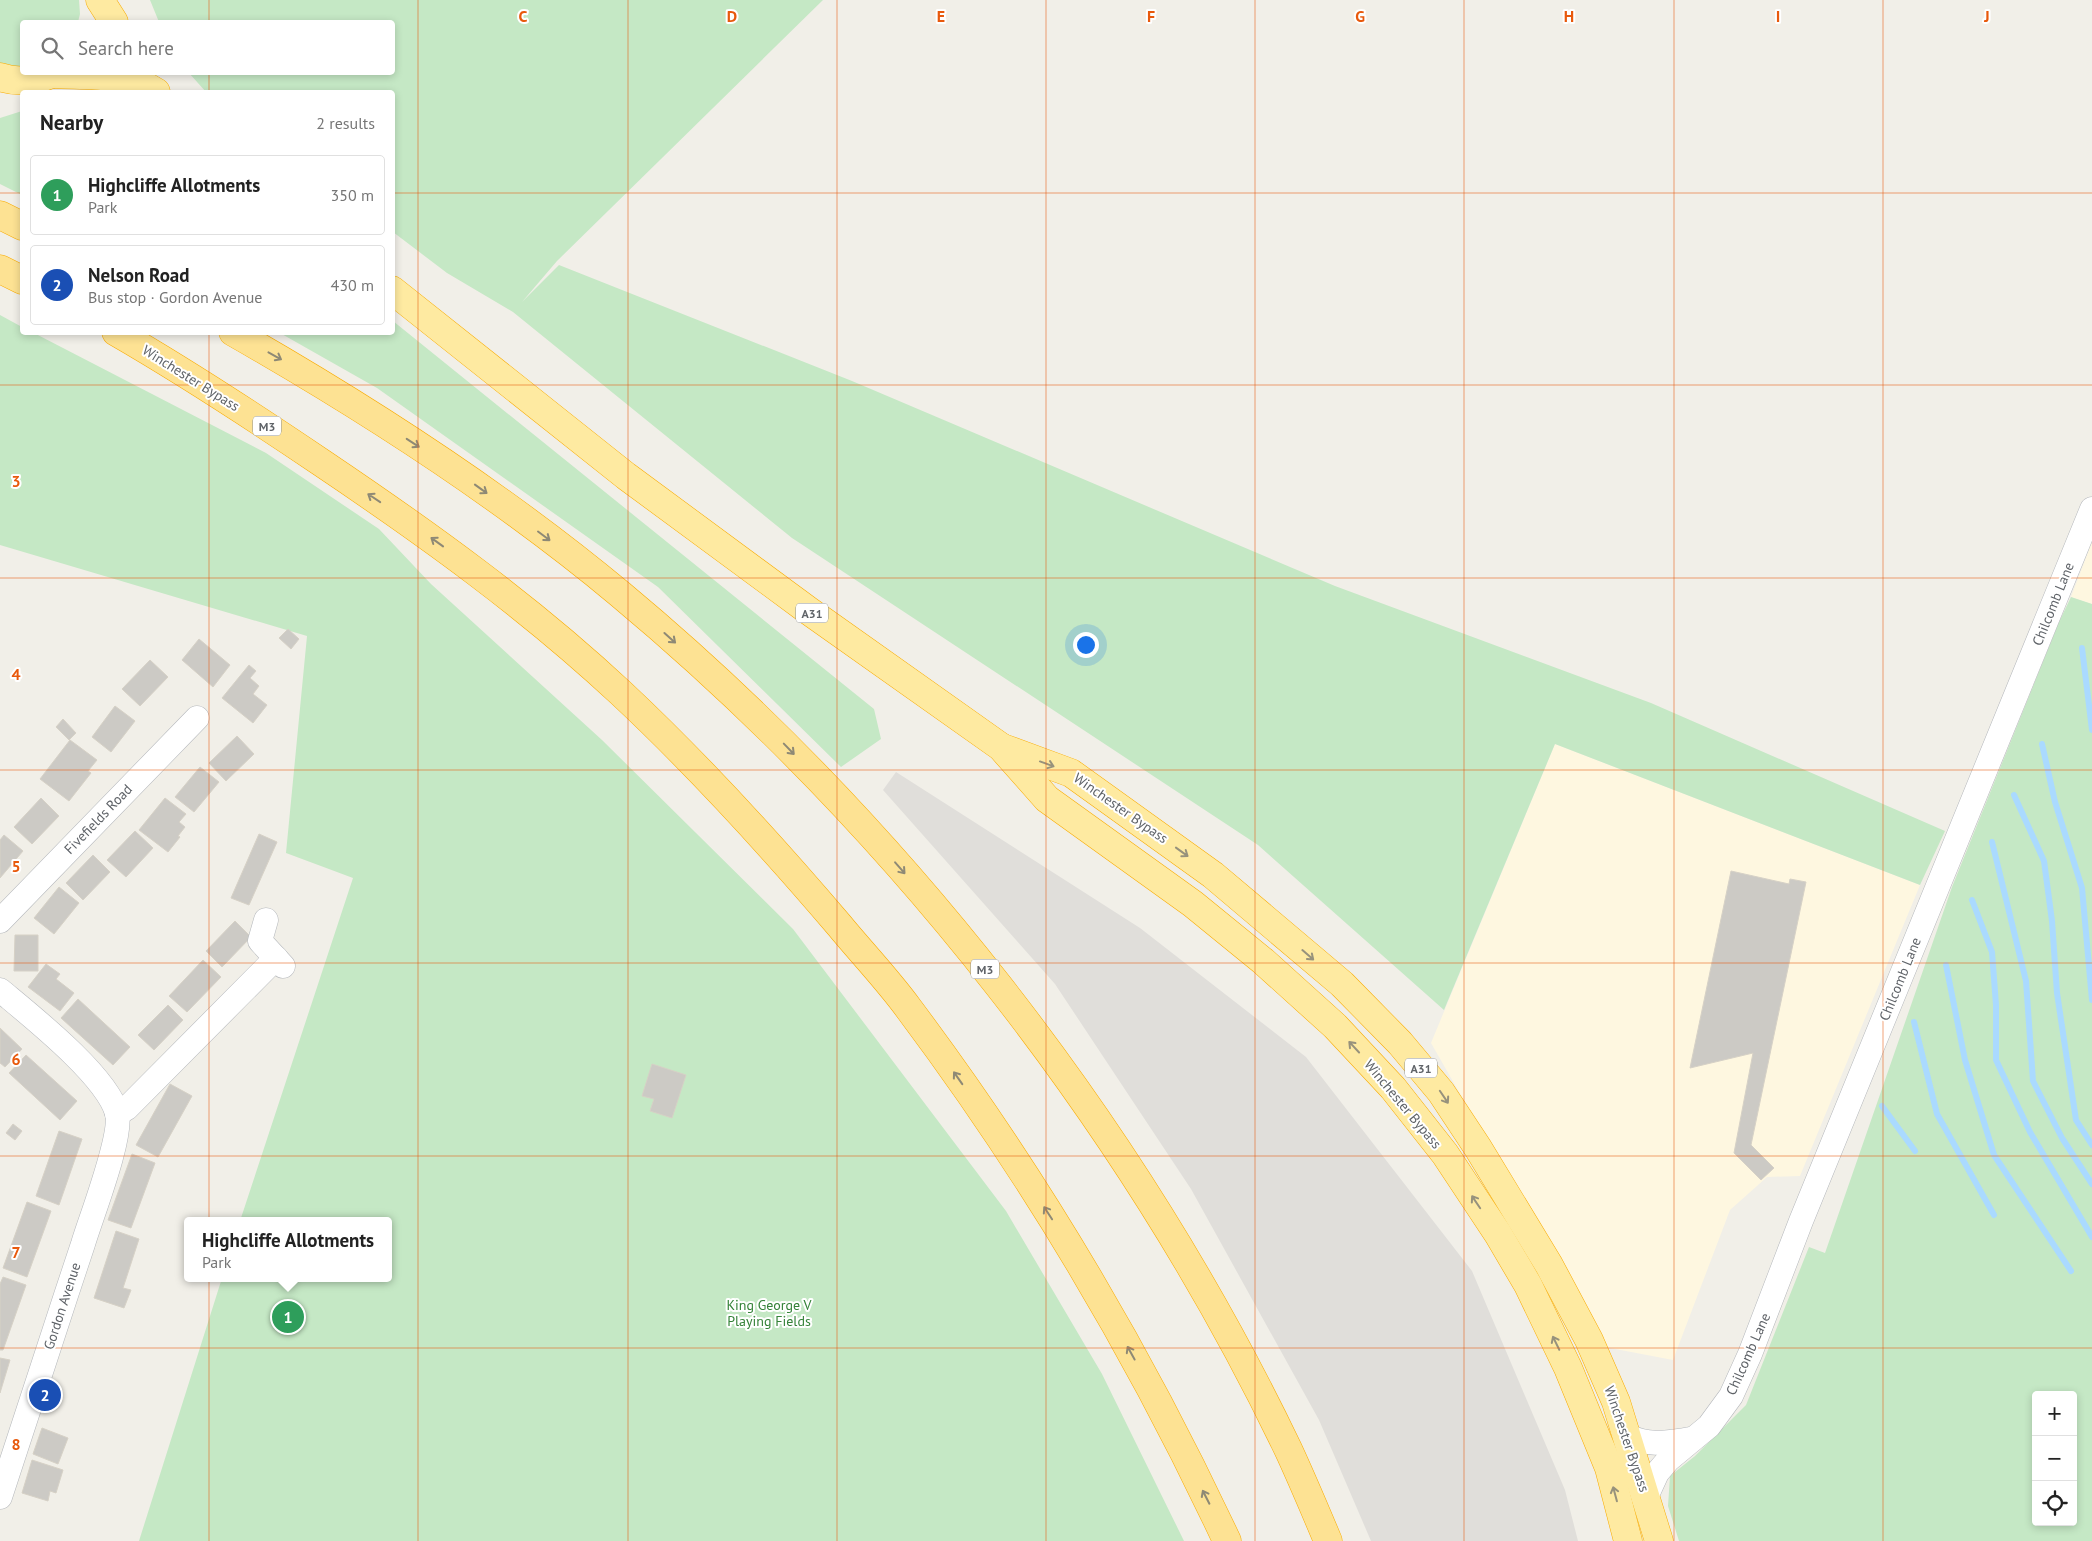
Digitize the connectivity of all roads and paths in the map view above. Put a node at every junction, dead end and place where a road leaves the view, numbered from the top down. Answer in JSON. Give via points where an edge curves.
{"nodes":[{"id":1,"x":95,"y":0,"type":"edge"},
{"id":2,"x":100,"y":0,"type":"edge"},
{"id":3,"x":94,"y":20,"type":"edge"},
{"id":4,"x":113,"y":20,"type":"edge"},
{"id":5,"x":49,"y":75,"type":"edge"},
{"id":6,"x":91,"y":75,"type":"edge"},
{"id":7,"x":2,"y":78,"type":"edge"},
{"id":8,"x":151,"y":85,"type":"edge"},
{"id":9,"x":0,"y":215,"type":"edge"},
{"id":10,"x":20,"y":225,"type":"edge"},
{"id":11,"x":0,"y":269,"type":"edge"},
{"id":12,"x":20,"y":279,"type":"edge"},
{"id":13,"x":395,"y":292,"type":"edge"},
{"id":14,"x":121,"y":335,"type":"edge"},
{"id":15,"x":238,"y":335,"type":"edge"},
{"id":16,"x":2092,"y":509,"type":"edge"},
{"id":17,"x":197,"y":718,"type":"dead end"},
{"id":18,"x":1001,"y":747,"type":"junction"},
{"id":19,"x":266,"y":920,"type":"dead end"},
{"id":20,"x":0,"y":921,"type":"edge"},
{"id":21,"x":0,"y":990,"type":"edge"},
{"id":22,"x":117,"y":1114,"type":"junction"},
{"id":23,"x":1628,"y":1436,"type":"junction"},
{"id":24,"x":1694,"y":1439,"type":"junction"},
{"id":25,"x":0,"y":1497,"type":"edge"},
{"id":26,"x":1646,"y":1497,"type":"junction"},
{"id":27,"x":1227,"y":1541,"type":"edge"},
{"id":28,"x":1328,"y":1541,"type":"edge"},
{"id":29,"x":1628,"y":1541,"type":"edge"},
{"id":30,"x":1659,"y":1541,"type":"edge"}],
"edges":[{"from":1,"to":3,"type":"highway"},
{"from":2,"to":4,"type":"highway"},
{"from":5,"to":7,"type":"highway","via":[[38,79]]},
{"from":6,"to":8,"type":"highway"},
{"from":9,"to":10,"type":"highway"},
{"from":11,"to":12,"type":"highway"},
{"from":13,"to":18,"type":"highway","number":"A31","via":[[626,476]]},
{"from":27,"to":14,"type":"highway","name":"Winchester Bypass","number":"M3","one_way":true,"via":[[1144,1378],[1079,1262],[908,1006],[790,867],[684,754],[620,692],[460,558],[226,398]]},
{"from":15,"to":28,"type":"highway","number":"M3","one_way":true,"via":[[333,391],[456,471],[619,593],[721,684],[829,790],[951,927],[1077,1092],[1178,1247],[1237,1351],[1288,1450]]},
{"from":16,"to":24,"type":"street","name":"Chilcomb Lane","via":[[1801,1221],[1750,1354],[1730,1396],[1709,1426]]},
{"from":17,"to":20,"type":"street","name":"Fivefields Road"},
{"from":18,"to":23,"type":"highway","name":"Winchester Bypass","number":"A31","one_way":true,"via":[[1071,773],[1213,874],[1342,984],[1400,1043],[1441,1092],[1549,1265],[1589,1340]]},
{"from":29,"to":18,"type":"highway","name":"Winchester Bypass","number":"A31","one_way":true,"via":[[1609,1468],[1568,1368],[1528,1285],[1445,1154],[1393,1088],[1335,1026],[1263,961],[1193,904],[1047,799]]},
{"from":19,"to":22,"type":"street","via":[[260,941],[279,962]]},
{"from":21,"to":22,"type":"street","name":"Gordon Avenue","via":[[97,1079]]},
{"from":22,"to":25,"type":"street","name":"Gordon Avenue","via":[[116,1138]]},
{"from":23,"to":24,"type":"street","via":[[1639,1442],[1656,1444]]},
{"from":23,"to":26,"type":"highway","name":"Winchester Bypass","number":"A31"},
{"from":24,"to":26,"type":"street","name":"Chilcomb Lane","via":[[1657,1473]]},
{"from":26,"to":30,"type":"highway","name":"Winchester Bypass","number":"A31"}]}
